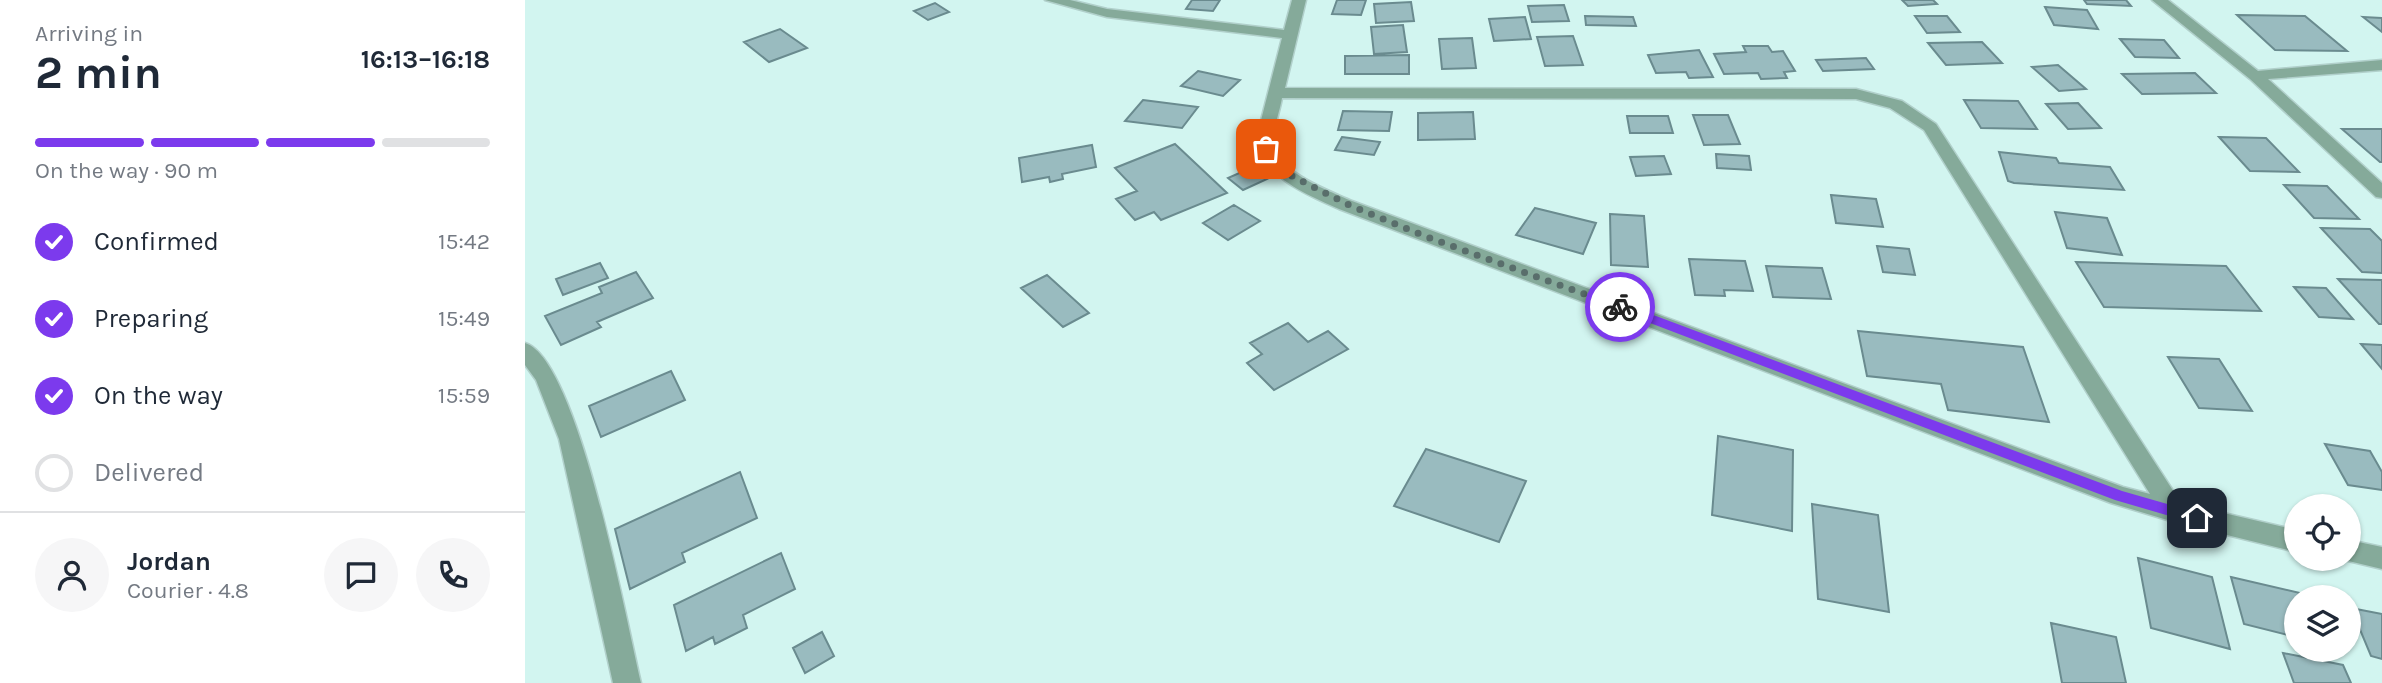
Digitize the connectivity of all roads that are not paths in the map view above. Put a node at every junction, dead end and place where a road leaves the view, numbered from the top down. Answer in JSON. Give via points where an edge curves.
{"nodes":[{"id":1,"x":1052,"y":0,"type":"edge"},
{"id":2,"x":1299,"y":0,"type":"edge"},
{"id":3,"x":2159,"y":0,"type":"edge"},
{"id":4,"x":1291,"y":35,"type":"junction"},
{"id":5,"x":2382,"y":65,"type":"edge"},
{"id":6,"x":2255,"y":76,"type":"junction"},
{"id":7,"x":1277,"y":93,"type":"junction"},
{"id":8,"x":2382,"y":193,"type":"edge"},
{"id":9,"x":525,"y":350,"type":"edge"},
{"id":10,"x":2173,"y":512,"type":"junction"},
{"id":11,"x":2284,"y":538,"type":"edge"},
{"id":12,"x":2361,"y":554,"type":"edge"},
{"id":13,"x":2382,"y":558,"type":"edge"},
{"id":14,"x":627,"y":683,"type":"edge"}],
"edges":[{"from":1,"to":4,"type":"street","via":[[1107,13]]},
{"from":2,"to":4,"type":"street"},
{"from":3,"to":6,"type":"street"},
{"from":4,"to":7,"type":"street"},
{"from":5,"to":6,"type":"street"},
{"from":6,"to":8,"type":"street"},
{"from":7,"to":10,"type":"street","via":[[1265,136],[1272,160],[1288,174],[1349,205],[2120,496]]},
{"from":7,"to":10,"type":"street","via":[[1856,94],[1910,109],[1930,127]]},
{"from":9,"to":14,"type":"street","via":[[546,377],[571,439]]},
{"from":10,"to":11,"type":"street"},
{"from":12,"to":13,"type":"street"}]}
